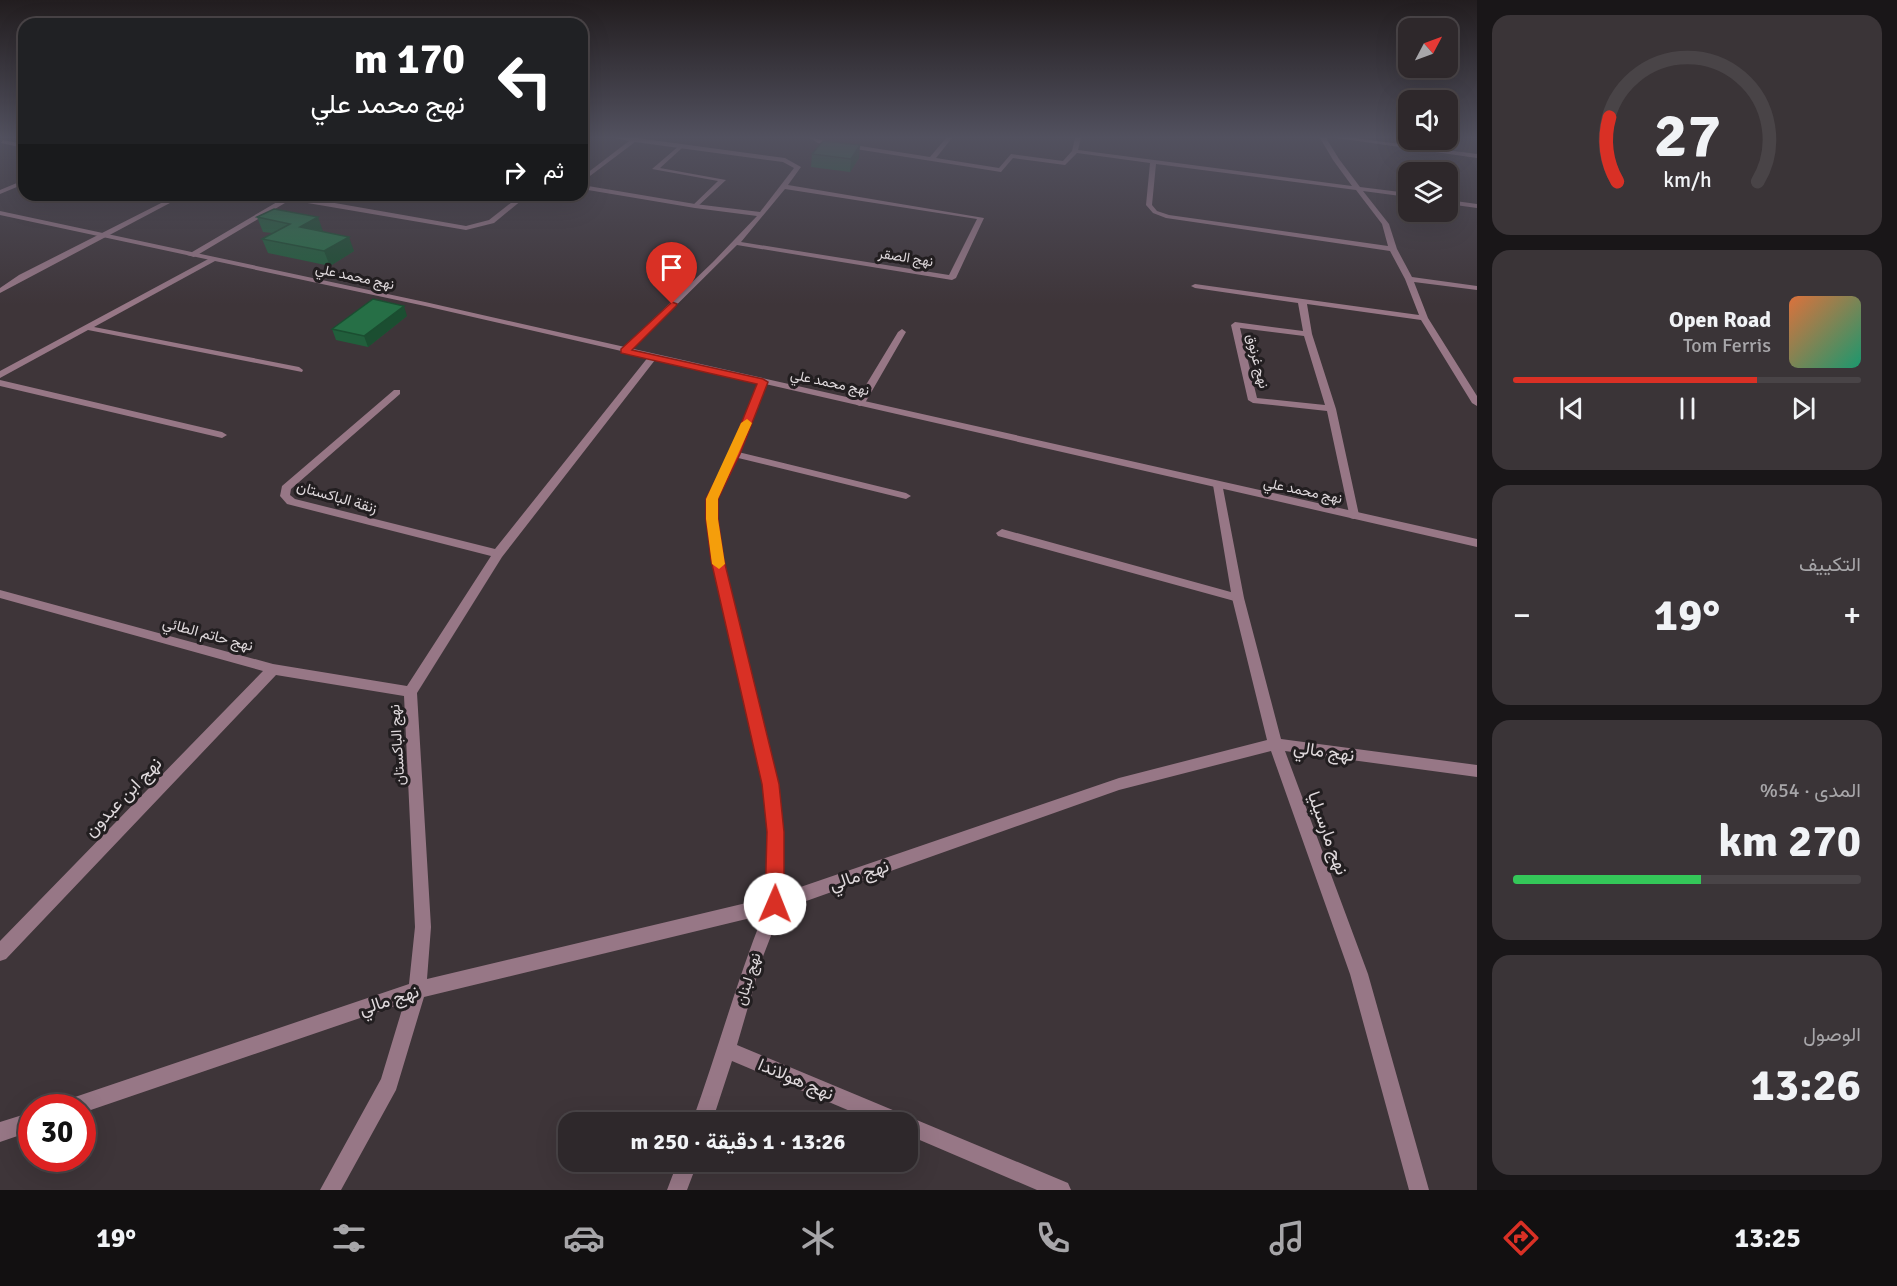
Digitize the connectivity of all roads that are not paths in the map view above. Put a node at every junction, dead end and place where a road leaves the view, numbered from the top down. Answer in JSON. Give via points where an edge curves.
{"nodes":[{"id":1,"x":621,"y":194,"type":"edge"},
{"id":2,"x":708,"y":194,"type":"edge"},
{"id":3,"x":779,"y":194,"type":"edge"},
{"id":4,"x":826,"y":194,"type":"edge"},
{"id":5,"x":1150,"y":194,"type":"edge"},
{"id":6,"x":1362,"y":194,"type":"edge"},
{"id":7,"x":170,"y":201,"type":"edge"},
{"id":8,"x":284,"y":201,"type":"edge"},
{"id":9,"x":314,"y":201,"type":"edge"},
{"id":10,"x":518,"y":201,"type":"edge"},
{"id":11,"x":1458,"y":203,"type":"edge"},
{"id":12,"x":695,"y":206,"type":"junction"},
{"id":13,"x":1477,"y":206,"type":"edge"},
{"id":14,"x":0,"y":213,"type":"edge"},
{"id":15,"x":760,"y":214,"type":"junction"},
{"id":16,"x":100,"y":236,"type":"junction"},
{"id":17,"x":736,"y":243,"type":"junction"},
{"id":18,"x":1393,"y":249,"type":"junction"},
{"id":19,"x":191,"y":255,"type":"junction"},
{"id":20,"x":212,"y":259,"type":"junction"},
{"id":21,"x":1409,"y":279,"type":"junction"},
{"id":22,"x":1195,"y":286,"type":"dead end"},
{"id":23,"x":1477,"y":288,"type":"edge"},
{"id":24,"x":0,"y":291,"type":"edge"},
{"id":25,"x":1302,"y":301,"type":"junction"},
{"id":26,"x":1424,"y":318,"type":"junction"},
{"id":27,"x":88,"y":328,"type":"junction"},
{"id":28,"x":902,"y":332,"type":"dead end"},
{"id":29,"x":1308,"y":334,"type":"junction"},
{"id":30,"x":625,"y":351,"type":"junction"},
{"id":31,"x":652,"y":357,"type":"junction"},
{"id":32,"x":299,"y":370,"type":"dead end"},
{"id":33,"x":0,"y":375,"type":"edge"},
{"id":34,"x":763,"y":382,"type":"junction"},
{"id":35,"x":0,"y":383,"type":"edge"},
{"id":36,"x":397,"y":392,"type":"dead end"},
{"id":37,"x":1477,"y":402,"type":"edge"},
{"id":38,"x":861,"y":403,"type":"junction"},
{"id":39,"x":1331,"y":409,"type":"junction"},
{"id":40,"x":222,"y":435,"type":"dead end"},
{"id":41,"x":734,"y":454,"type":"junction"},
{"id":42,"x":1218,"y":485,"type":"junction"},
{"id":43,"x":906,"y":496,"type":"dead end"},
{"id":44,"x":1354,"y":515,"type":"junction"},
{"id":45,"x":1002,"y":533,"type":"dead end"},
{"id":46,"x":1477,"y":543,"type":"edge"},
{"id":47,"x":498,"y":554,"type":"junction"},
{"id":48,"x":0,"y":594,"type":"edge"},
{"id":49,"x":1238,"y":597,"type":"junction"},
{"id":50,"x":273,"y":669,"type":"junction"},
{"id":51,"x":410,"y":692,"type":"junction"},
{"id":52,"x":1275,"y":744,"type":"junction"},
{"id":53,"x":1477,"y":771,"type":"edge"},
{"id":54,"x":775,"y":904,"type":"junction"},
{"id":55,"x":2,"y":947,"type":"edge"},
{"id":56,"x":417,"y":990,"type":"junction"},
{"id":57,"x":727,"y":1050,"type":"junction"},
{"id":58,"x":96,"y":1099,"type":"edge"},
{"id":59,"x":705,"y":1112,"type":"edge"},
{"id":60,"x":875,"y":1112,"type":"edge"},
{"id":61,"x":18,"y":1126,"type":"edge"},
{"id":62,"x":918,"y":1130,"type":"edge"},
{"id":63,"x":0,"y":1132,"type":"edge"},
{"id":64,"x":684,"y":1172,"type":"edge"},
{"id":65,"x":330,"y":1190,"type":"edge"},
{"id":66,"x":677,"y":1190,"type":"edge"},
{"id":67,"x":1061,"y":1190,"type":"edge"},
{"id":68,"x":1419,"y":1190,"type":"edge"}],
"edges":[{"from":1,"to":12,"type":"street"},
{"from":2,"to":12,"type":"street"},
{"from":3,"to":15,"type":"street"},
{"from":4,"to":17,"type":"street","name":"نهج الصقر","via":[[981,218],[952,278]]},
{"from":5,"to":18,"type":"street","via":[[1149,205],[1168,217]]},
{"from":6,"to":18,"type":"street","via":[[1385,224]]},
{"from":7,"to":16,"type":"street"},
{"from":8,"to":19,"type":"street"},
{"from":9,"to":10,"type":"street","via":[[466,228],[493,223]]},
{"from":11,"to":13,"type":"street"},
{"from":12,"to":15,"type":"street"},
{"from":14,"to":16,"type":"street","name":"نهج محمد علي"},
{"from":15,"to":17,"type":"street"},
{"from":16,"to":19,"type":"street","name":"نهج محمد علي"},
{"from":16,"to":24,"type":"street"},
{"from":17,"to":30,"type":"street"},
{"from":18,"to":21,"type":"street"},
{"from":19,"to":20,"type":"street","name":"نهج محمد علي"},
{"from":20,"to":27,"type":"street"},
{"from":20,"to":30,"type":"street","name":"نهج محمد علي"},
{"from":21,"to":23,"type":"street"},
{"from":21,"to":26,"type":"street"},
{"from":22,"to":25,"type":"street"},
{"from":25,"to":26,"type":"street"},
{"from":25,"to":29,"type":"street"},
{"from":26,"to":37,"type":"street"},
{"from":27,"to":32,"type":"street"},
{"from":27,"to":33,"type":"street"},
{"from":28,"to":38,"type":"street"},
{"from":29,"to":39,"type":"street"},
{"from":29,"to":39,"type":"street","name":"نهج غرنوق","via":[[1235,325],[1253,399]]},
{"from":30,"to":31,"type":"street","name":"نهج محمد علي"},
{"from":31,"to":34,"type":"street","name":"نهج محمد علي"},
{"from":31,"to":47,"type":"street","name":"نهج الباكستان"},
{"from":34,"to":38,"type":"street","name":"نهج محمد علي"},
{"from":34,"to":41,"type":"street","name":"نهج لبنان"},
{"from":35,"to":40,"type":"street"},
{"from":36,"to":47,"type":"street","name":"زنقة الباكستان","via":[[286,488],[285,496],[291,502]]},
{"from":38,"to":42,"type":"street","name":"نهج محمد علي"},
{"from":39,"to":44,"type":"street"},
{"from":41,"to":43,"type":"street"},
{"from":41,"to":54,"type":"street","name":"نهج لبنان","via":[[712,499],[712,519],[770,784],[776,832]]},
{"from":42,"to":44,"type":"street","name":"نهج محمد علي"},
{"from":42,"to":49,"type":"street","name":"نهج مارسيليا"},
{"from":44,"to":46,"type":"street","name":"نهج محمد علي"},
{"from":45,"to":49,"type":"street"},
{"from":47,"to":51,"type":"street","name":"نهج الباكستان"},
{"from":48,"to":50,"type":"street","name":"نهج حاتم الطائي"},
{"from":49,"to":52,"type":"street","name":"نهج مارسيليا"},
{"from":50,"to":51,"type":"street","name":"نهج حاتم الطائي"},
{"from":50,"to":55,"type":"street","name":"نهج ابن عبدون"},
{"from":51,"to":56,"type":"street","name":"نهج الباكستان","via":[[423,927]]},
{"from":52,"to":53,"type":"street","name":"نهج مالي"},
{"from":52,"to":54,"type":"street","name":"نهج مالي","via":[[1119,784]]},
{"from":52,"to":68,"type":"street","name":"نهج مارسيليا","via":[[1359,974]]},
{"from":54,"to":56,"type":"street","name":"نهج مالي"},
{"from":54,"to":57,"type":"street","name":"نهج لبنان"},
{"from":56,"to":58,"type":"street","name":"نهج مالي"},
{"from":56,"to":65,"type":"street","name":"نهج الباكستان","via":[[389,1083]]},
{"from":57,"to":59,"type":"street","name":"نهج لبنان"},
{"from":57,"to":60,"type":"street","name":"نهج هولاندا"},
{"from":61,"to":63,"type":"street"},
{"from":62,"to":67,"type":"street"},
{"from":64,"to":66,"type":"street"}]}
